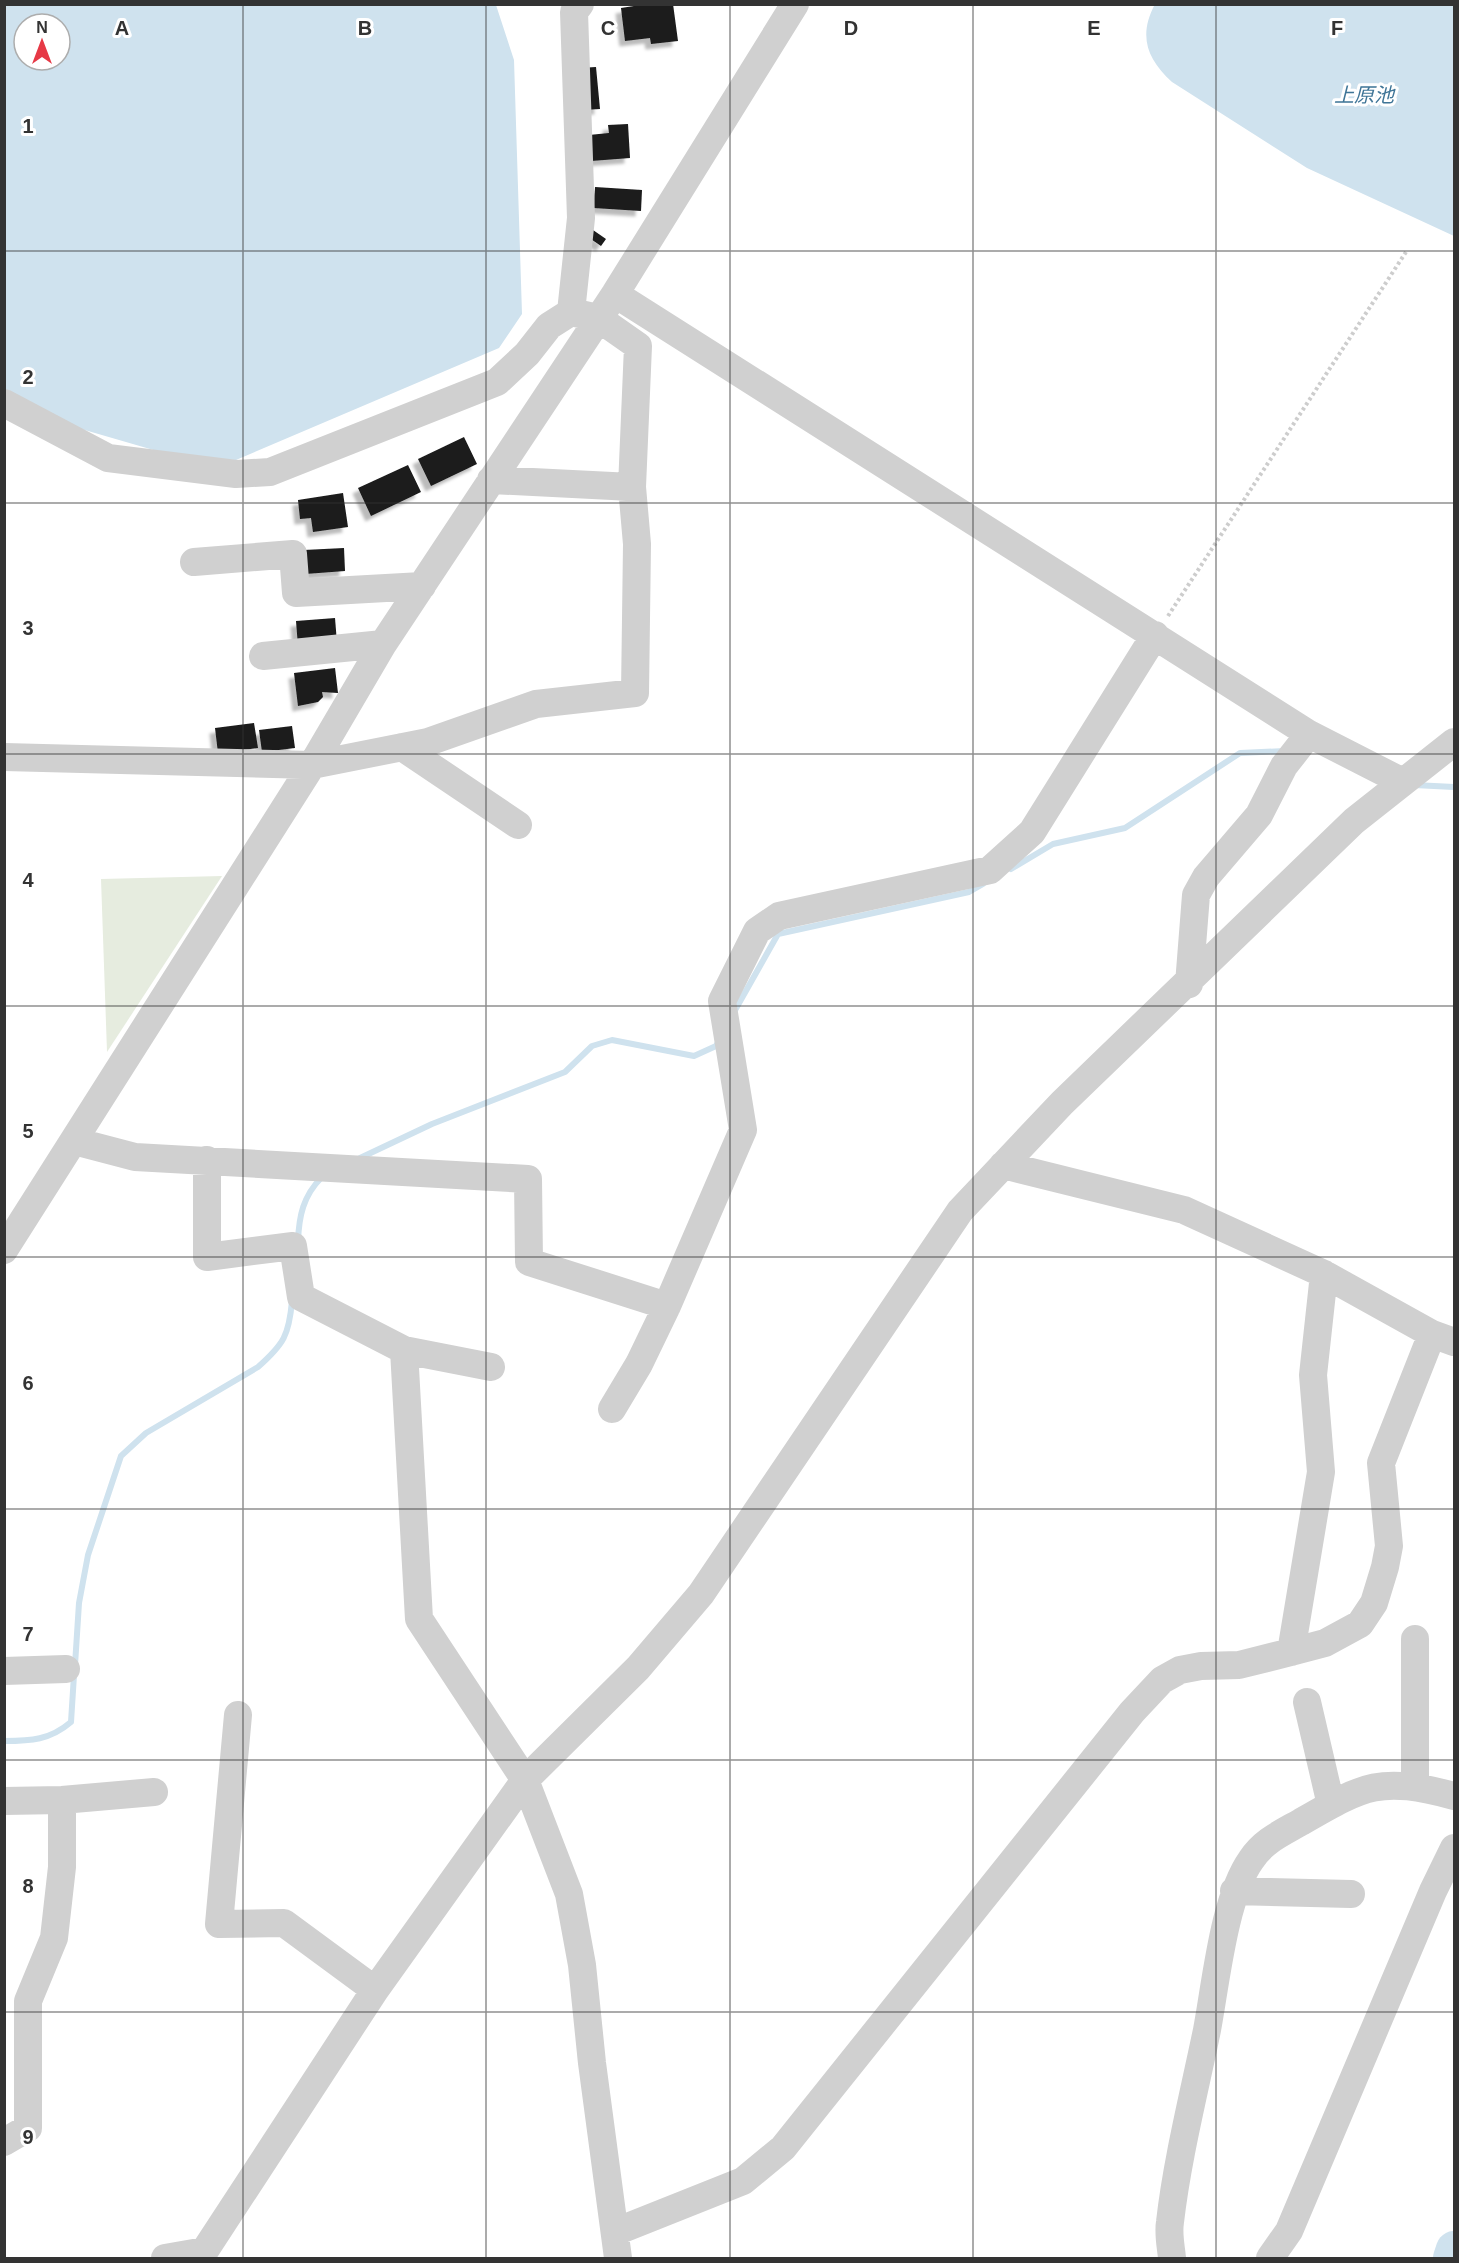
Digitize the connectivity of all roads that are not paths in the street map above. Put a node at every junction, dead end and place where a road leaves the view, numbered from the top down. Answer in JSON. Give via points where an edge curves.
{"nodes":[{"id":1,"x":580,"y":4,"type":"edge"},
{"id":2,"x":795,"y":4,"type":"edge"},
{"id":3,"x":615,"y":294,"type":"junction"},
{"id":4,"x":570,"y":312,"type":"junction"},
{"id":5,"x":598,"y":318,"type":"junction"},
{"id":6,"x":4,"y":403,"type":"edge"},
{"id":7,"x":491,"y":480,"type":"junction"},
{"id":8,"x":632,"y":487,"type":"junction"},
{"id":9,"x":194,"y":562,"type":"dead end"},
{"id":10,"x":422,"y":586,"type":"junction"},
{"id":11,"x":1155,"y":635,"type":"junction"},
{"id":12,"x":383,"y":644,"type":"junction"},
{"id":13,"x":263,"y":656,"type":"dead end"},
{"id":14,"x":1309,"y":734,"type":"junction"},
{"id":15,"x":1455,"y":742,"type":"edge"},
{"id":16,"x":402,"y":747,"type":"junction"},
{"id":17,"x":4,"y":757,"type":"edge"},
{"id":18,"x":312,"y":765,"type":"junction"},
{"id":19,"x":1403,"y":782,"type":"junction"},
{"id":20,"x":518,"y":825,"type":"dead end"},
{"id":21,"x":1189,"y":984,"type":"junction"},
{"id":22,"x":74,"y":1141,"type":"junction"},
{"id":23,"x":207,"y":1160,"type":"junction"},
{"id":24,"x":1003,"y":1165,"type":"junction"},
{"id":25,"x":4,"y":1250,"type":"edge"},
{"id":26,"x":1324,"y":1274,"type":"junction"},
{"id":27,"x":668,"y":1306,"type":"junction"},
{"id":28,"x":1443,"y":1338,"type":"edge"},
{"id":29,"x":404,"y":1350,"type":"junction"},
{"id":30,"x":491,"y":1367,"type":"dead end"},
{"id":31,"x":612,"y":1409,"type":"dead end"},
{"id":32,"x":1415,"y":1639,"type":"dead end"},
{"id":33,"x":1291,"y":1652,"type":"junction"},
{"id":34,"x":66,"y":1669,"type":"dead end"},
{"id":35,"x":4,"y":1671,"type":"edge"},
{"id":36,"x":1307,"y":1702,"type":"dead end"},
{"id":37,"x":238,"y":1714,"type":"dead end"},
{"id":38,"x":525,"y":1780,"type":"junction"},
{"id":39,"x":1415,"y":1785,"type":"junction"},
{"id":40,"x":154,"y":1792,"type":"dead end"},
{"id":41,"x":1455,"y":1796,"type":"edge"},
{"id":42,"x":62,"y":1800,"type":"junction"},
{"id":43,"x":4,"y":1801,"type":"edge"},
{"id":44,"x":1331,"y":1805,"type":"junction"},
{"id":45,"x":1455,"y":1848,"type":"edge"},
{"id":46,"x":1234,"y":1891,"type":"junction"},
{"id":47,"x":1352,"y":1894,"type":"dead end"},
{"id":48,"x":375,"y":1990,"type":"junction"},
{"id":49,"x":4,"y":2142,"type":"edge"},
{"id":50,"x":616,"y":2245,"type":"edge"},
{"id":51,"x":202,"y":2255,"type":"edge"},
{"id":52,"x":165,"y":2259,"type":"edge"},
{"id":53,"x":1172,"y":2259,"type":"edge"},
{"id":54,"x":1270,"y":2259,"type":"edge"}],
"edges":[{"from":1,"to":4,"type":"street","via":[[574,12],[581,218]]},
{"from":2,"to":3,"type":"street"},
{"from":3,"to":5,"type":"street"},
{"from":3,"to":11,"type":"street"},
{"from":4,"to":5,"type":"street"},
{"from":4,"to":6,"type":"street","via":[[549,326],[527,354],[496,382],[270,472],[236,474],[108,458]]},
{"from":5,"to":7,"type":"street"},
{"from":5,"to":8,"type":"street","via":[[638,346]]},
{"from":7,"to":8,"type":"street"},
{"from":7,"to":10,"type":"street"},
{"from":8,"to":16,"type":"street","via":[[637,544],[634,693],[537,704],[428,742]]},
{"from":9,"to":10,"type":"street","via":[[293,554],[296,593]]},
{"from":10,"to":12,"type":"street"},
{"from":11,"to":14,"type":"street"},
{"from":11,"to":27,"type":"street","via":[[1032,832],[990,870],[779,916],[757,931],[722,1001],[742,1130]]},
{"from":12,"to":13,"type":"street"},
{"from":12,"to":18,"type":"street"},
{"from":14,"to":19,"type":"street"},
{"from":14,"to":21,"type":"street","via":[[1284,766],[1259,815],[1206,877],[1196,895]]},
{"from":15,"to":19,"type":"street"},
{"from":16,"to":18,"type":"street"},
{"from":16,"to":20,"type":"street"},
{"from":17,"to":18,"type":"street"},
{"from":18,"to":22,"type":"street"},
{"from":19,"to":21,"type":"street","via":[[1354,821]]},
{"from":21,"to":24,"type":"street","via":[[1062,1103]]},
{"from":22,"to":23,"type":"street","via":[[135,1157]]},
{"from":22,"to":25,"type":"street"},
{"from":23,"to":27,"type":"street","via":[[528,1179],[530,1262]]},
{"from":23,"to":29,"type":"street","via":[[207,1257],[293,1246],[301,1297]]},
{"from":24,"to":26,"type":"street","via":[[1184,1210]]},
{"from":24,"to":38,"type":"street","via":[[960,1211],[701,1594],[638,1668]]},
{"from":26,"to":28,"type":"street"},
{"from":26,"to":33,"type":"street","via":[[1312,1375],[1321,1472]]},
{"from":27,"to":31,"type":"street"},
{"from":28,"to":33,"type":"street","via":[[1381,1463],[1389,1546],[1374,1603],[1360,1624],[1325,1643]]},
{"from":29,"to":30,"type":"street"},
{"from":29,"to":38,"type":"street","via":[[419,1619]]},
{"from":32,"to":39,"type":"street"},
{"from":33,"to":50,"type":"street","via":[[1239,1665],[1180,1670],[1162,1680],[1132,1712],[783,2148],[742,2181]]},
{"from":34,"to":35,"type":"street"},
{"from":36,"to":44,"type":"street"},
{"from":37,"to":48,"type":"street","via":[[219,1923],[284,1923]]},
{"from":38,"to":48,"type":"street"},
{"from":38,"to":50,"type":"street","via":[[569,1894],[582,1965]]},
{"from":39,"to":41,"type":"street"},
{"from":39,"to":44,"type":"street","via":[[1374,1787],[1349,1794]]},
{"from":40,"to":42,"type":"street"},
{"from":42,"to":43,"type":"street"},
{"from":42,"to":49,"type":"street","via":[[62,1867],[54,1938],[28,2001],[28,2128]]},
{"from":44,"to":46,"type":"street","via":[[1263,1844]]},
{"from":45,"to":54,"type":"street","via":[[1433,1891],[1289,2231]]},
{"from":46,"to":47,"type":"street"},
{"from":46,"to":53,"type":"street","via":[[1169,2224]]},
{"from":48,"to":51,"type":"street"},
{"from":51,"to":52,"type":"street"}]}
